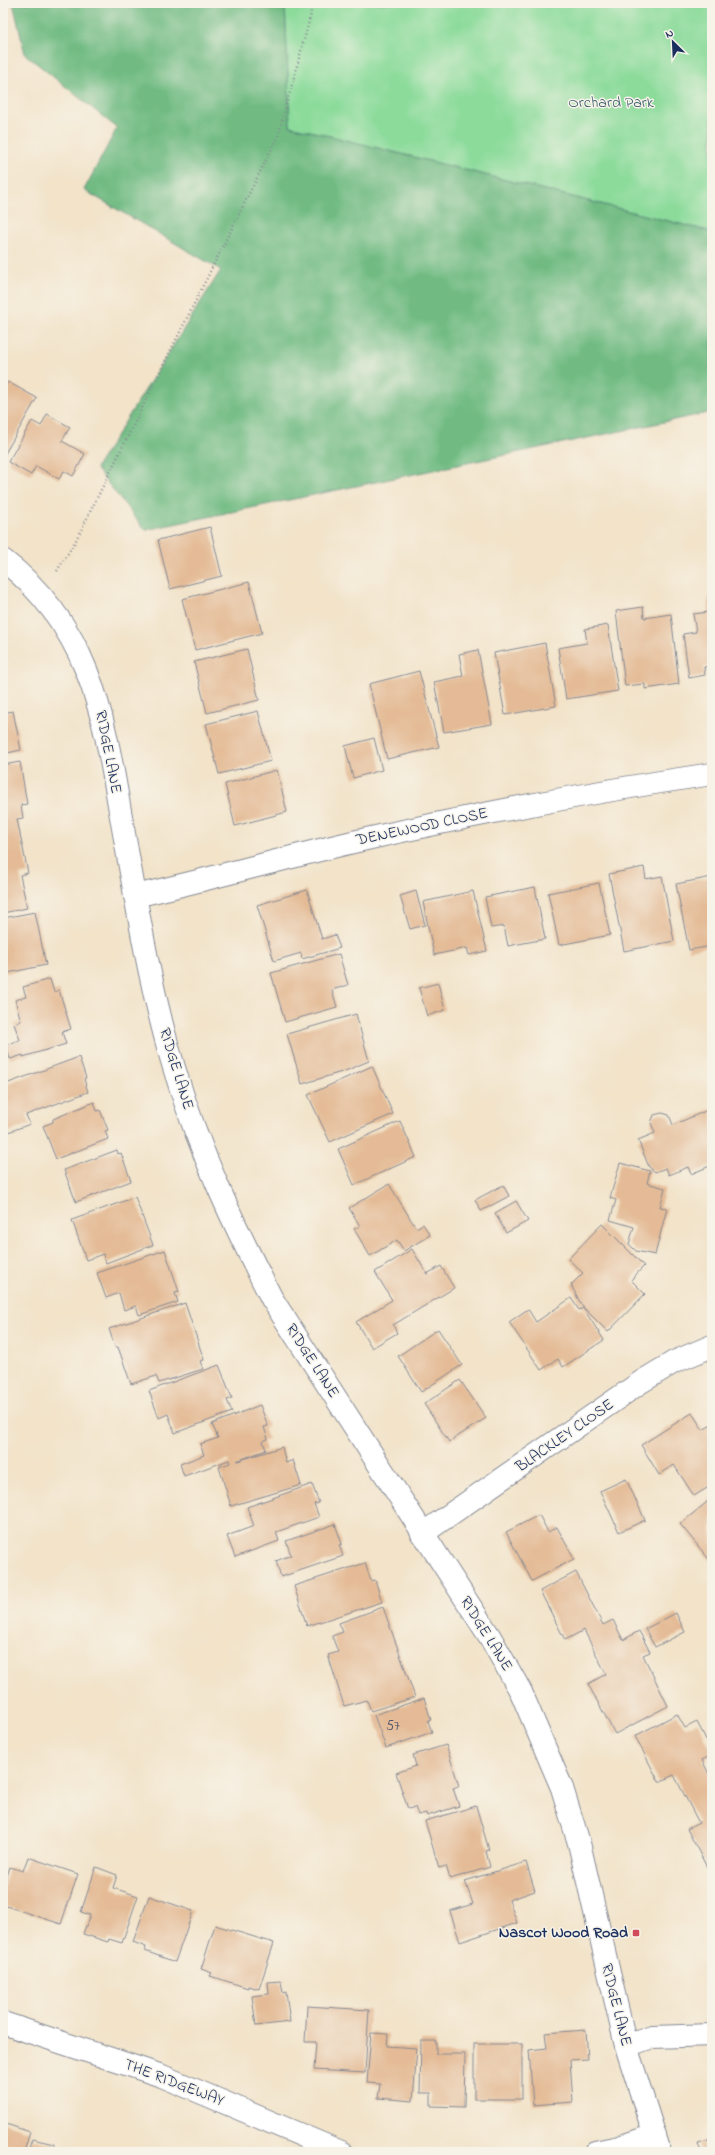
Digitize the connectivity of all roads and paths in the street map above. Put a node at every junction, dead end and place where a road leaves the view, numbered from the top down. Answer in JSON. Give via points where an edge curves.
{"nodes":[{"id":1,"x":310,"y":3,"type":"edge"},
{"id":2,"x":3,"y":560,"type":"edge"},
{"id":3,"x":41,"y":594,"type":"junction"},
{"id":4,"x":712,"y":774,"type":"edge"},
{"id":5,"x":135,"y":896,"type":"junction"},
{"id":6,"x":712,"y":1346,"type":"edge"},
{"id":7,"x":422,"y":1534,"type":"junction"},
{"id":8,"x":3,"y":2023,"type":"edge"},
{"id":9,"x":712,"y":2035,"type":"edge"},
{"id":10,"x":626,"y":2046,"type":"junction"},
{"id":11,"x":658,"y":2144,"type":"edge"},
{"id":12,"x":341,"y":2152,"type":"edge"},
{"id":13,"x":595,"y":2152,"type":"edge"}],
"edges":[{"from":1,"to":3,"type":"path","via":[[311,14],[278,136],[75,542]]},
{"from":2,"to":3,"type":"street","name":"RIDGE LANE"},
{"from":3,"to":5,"type":"street","name":"RIDGE LANE","via":[[53,608],[79,650],[93,683],[103,719]]},
{"from":4,"to":5,"type":"street","name":"DENEWOOD CLOSE","via":[[495,811],[352,842]]},
{"from":5,"to":7,"type":"street","name":"RIDGE LANE","via":[[175,1074],[215,1181],[272,1299]]},
{"from":6,"to":7,"type":"street","name":"BLACKLEY CLOSE","via":[[674,1362],[641,1382]]},
{"from":7,"to":10,"type":"street","name":"RIDGE LANE","via":[[490,1637],[521,1692],[562,1788],[579,1843]]},
{"from":8,"to":12,"type":"street","name":"THE RIDGEWAY","via":[[162,2076]]},
{"from":9,"to":10,"type":"street","via":[[652,2037]]},
{"from":10,"to":11,"type":"street","name":"RIDGE LANE"},
{"from":11,"to":13,"type":"street"}]}
